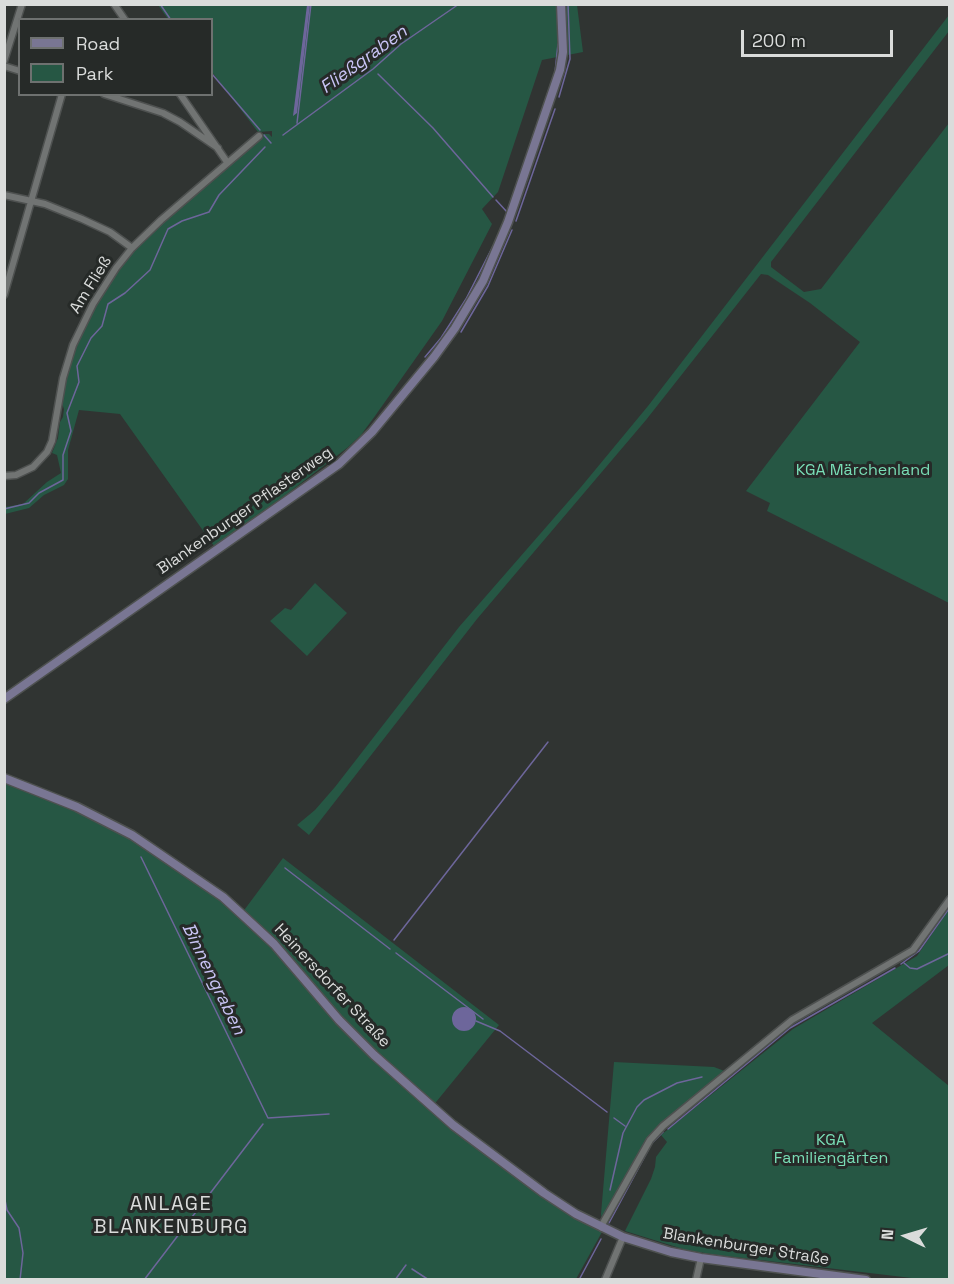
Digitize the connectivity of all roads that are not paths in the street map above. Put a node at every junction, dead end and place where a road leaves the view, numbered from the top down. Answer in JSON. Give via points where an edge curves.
{"nodes":[{"id":1,"x":22,"y":4,"type":"edge"},
{"id":2,"x":114,"y":4,"type":"edge"},
{"id":3,"x":561,"y":4,"type":"edge"},
{"id":4,"x":124,"y":18,"type":"edge"},
{"id":5,"x":4,"y":61,"type":"edge"},
{"id":6,"x":61,"y":96,"type":"edge"},
{"id":7,"x":181,"y":96,"type":"edge"},
{"id":8,"x":119,"y":97,"type":"edge"},
{"id":9,"x":259,"y":136,"type":"dead end"},
{"id":10,"x":218,"y":148,"type":"junction"},
{"id":11,"x":227,"y":162,"type":"junction"},
{"id":12,"x":4,"y":195,"type":"edge"},
{"id":13,"x":32,"y":201,"type":"junction"},
{"id":14,"x":132,"y":248,"type":"junction"},
{"id":15,"x":4,"y":295,"type":"edge"},
{"id":16,"x":4,"y":476,"type":"edge"},
{"id":17,"x":4,"y":699,"type":"edge"},
{"id":18,"x":4,"y":778,"type":"edge"},
{"id":19,"x":950,"y":899,"type":"edge"},
{"id":20,"x":602,"y":1228,"type":"junction"},
{"id":21,"x":623,"y":1237,"type":"junction"},
{"id":22,"x":700,"y":1258,"type":"junction"},
{"id":23,"x":804,"y":1276,"type":"edge"},
{"id":24,"x":605,"y":1280,"type":"edge"},
{"id":25,"x":696,"y":1280,"type":"edge"},
{"id":26,"x":866,"y":1280,"type":"edge"}],
"edges":[{"from":1,"to":5,"type":"street"},
{"from":2,"to":4,"type":"street"},
{"from":3,"to":17,"type":"main road","name":"Blankenburger Pflasterweg","via":[[560,70],[509,219],[483,280],[434,357],[372,432],[333,469]]},
{"from":6,"to":13,"type":"street"},
{"from":7,"to":10,"type":"street"},
{"from":8,"to":10,"type":"street","via":[[163,113]]},
{"from":9,"to":11,"type":"street","name":"Am Fließ"},
{"from":10,"to":11,"type":"street"},
{"from":11,"to":14,"type":"street","name":"Am Fließ"},
{"from":12,"to":13,"type":"street"},
{"from":13,"to":14,"type":"street","via":[[110,232]]},
{"from":13,"to":15,"type":"street"},
{"from":14,"to":16,"type":"street","name":"Am Fließ","via":[[102,289],[73,345],[47,452],[33,467]]},
{"from":18,"to":20,"type":"main road","name":"Heinersdorfer Straße","via":[[77,807],[132,835],[223,897],[274,944],[354,1036],[430,1106],[544,1193]]},
{"from":19,"to":20,"type":"street","via":[[913,950],[792,1020],[663,1126],[641,1155]]},
{"from":20,"to":21,"type":"main road","name":"Heinersdorfer Straße"},
{"from":21,"to":22,"type":"main road","name":"Blankenburger Straße"},
{"from":21,"to":24,"type":"street"},
{"from":22,"to":23,"type":"main road","name":"Blankenburger Straße"},
{"from":22,"to":25,"type":"street"},
{"from":23,"to":26,"type":"main road","name":"Blankenburger Straße"}]}
